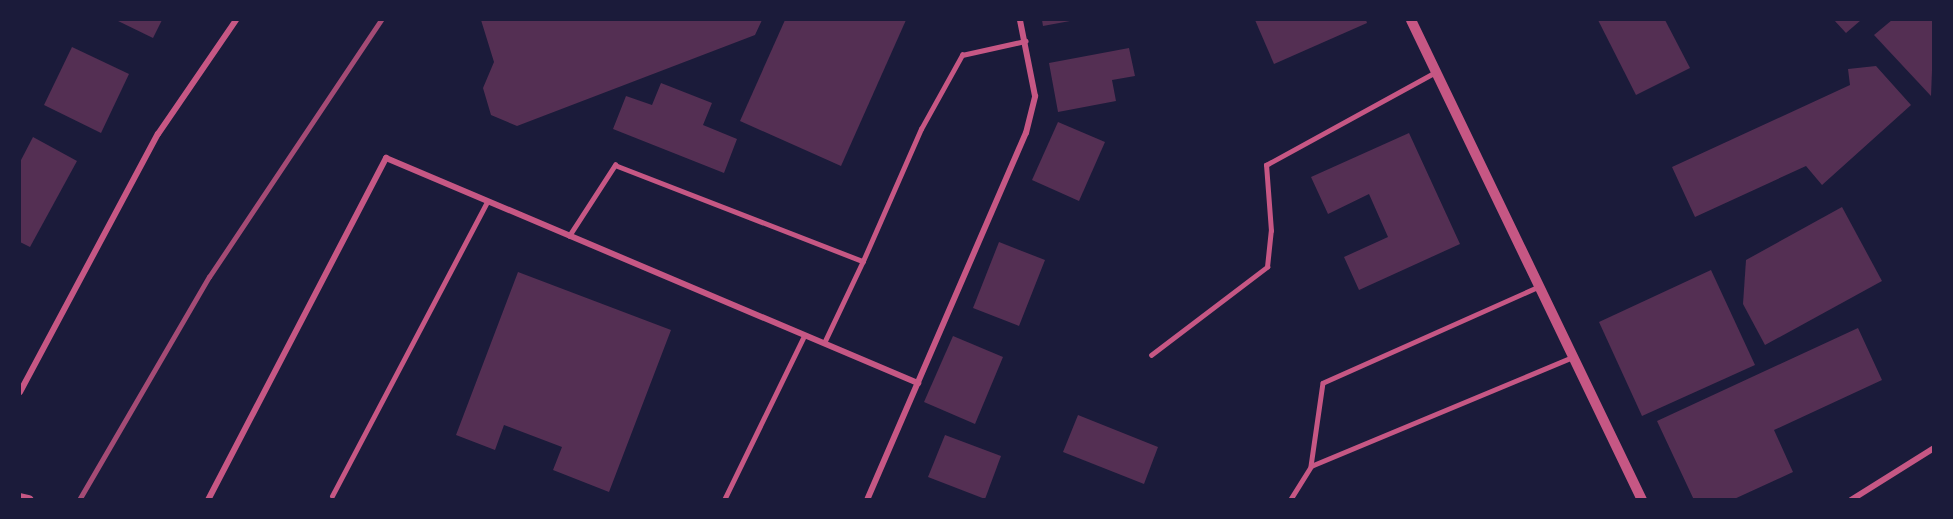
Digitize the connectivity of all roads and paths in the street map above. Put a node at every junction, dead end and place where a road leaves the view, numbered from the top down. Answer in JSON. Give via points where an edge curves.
{"nodes":[{"id":1,"x":236,"y":20,"type":"edge"},
{"id":2,"x":1020,"y":20,"type":"edge"},
{"id":3,"x":1411,"y":20,"type":"edge"},
{"id":4,"x":1025,"y":41,"type":"junction"},
{"id":5,"x":1436,"y":72,"type":"junction"},
{"id":6,"x":487,"y":201,"type":"junction"},
{"id":7,"x":569,"y":236,"type":"junction"},
{"id":8,"x":862,"y":261,"type":"junction"},
{"id":9,"x":1539,"y":287,"type":"junction"},
{"id":10,"x":804,"y":336,"type":"junction"},
{"id":11,"x":824,"y":343,"type":"junction"},
{"id":12,"x":1151,"y":355,"type":"dead end"},
{"id":13,"x":1575,"y":356,"type":"junction"},
{"id":14,"x":918,"y":383,"type":"junction"},
{"id":15,"x":20,"y":392,"type":"edge"},
{"id":16,"x":1934,"y":448,"type":"edge"},
{"id":17,"x":1311,"y":466,"type":"junction"},
{"id":18,"x":332,"y":496,"type":"dead end"},
{"id":19,"x":20,"y":498,"type":"edge"},
{"id":20,"x":29,"y":500,"type":"edge"},
{"id":21,"x":208,"y":500,"type":"edge"},
{"id":22,"x":723,"y":500,"type":"edge"},
{"id":23,"x":867,"y":500,"type":"edge"},
{"id":24,"x":1290,"y":500,"type":"edge"},
{"id":25,"x":1642,"y":500,"type":"edge"},
{"id":26,"x":1851,"y":500,"type":"edge"}],
"edges":[{"from":1,"to":15,"type":"street","via":[[158,134]]},
{"from":2,"to":4,"type":"street"},
{"from":3,"to":5,"type":"street"},
{"from":4,"to":8,"type":"lane","via":[[962,55],[921,129]]},
{"from":4,"to":14,"type":"street","via":[[1035,96],[1026,133]]},
{"from":5,"to":9,"type":"street"},
{"from":5,"to":12,"type":"lane","via":[[1266,165],[1271,231],[1267,267]]},
{"from":6,"to":7,"type":"street"},
{"from":6,"to":18,"type":"lane"},
{"from":6,"to":21,"type":"street","via":[[386,158]]},
{"from":7,"to":8,"type":"lane","via":[[615,165]]},
{"from":7,"to":10,"type":"street"},
{"from":8,"to":11,"type":"lane"},
{"from":9,"to":13,"type":"street"},
{"from":9,"to":17,"type":"lane","via":[[1323,383]]},
{"from":10,"to":11,"type":"street"},
{"from":10,"to":22,"type":"lane"},
{"from":11,"to":14,"type":"street"},
{"from":13,"to":17,"type":"lane"},
{"from":13,"to":25,"type":"street"},
{"from":14,"to":23,"type":"street"},
{"from":16,"to":26,"type":"street"},
{"from":17,"to":24,"type":"lane"},
{"from":19,"to":20,"type":"street"}]}
